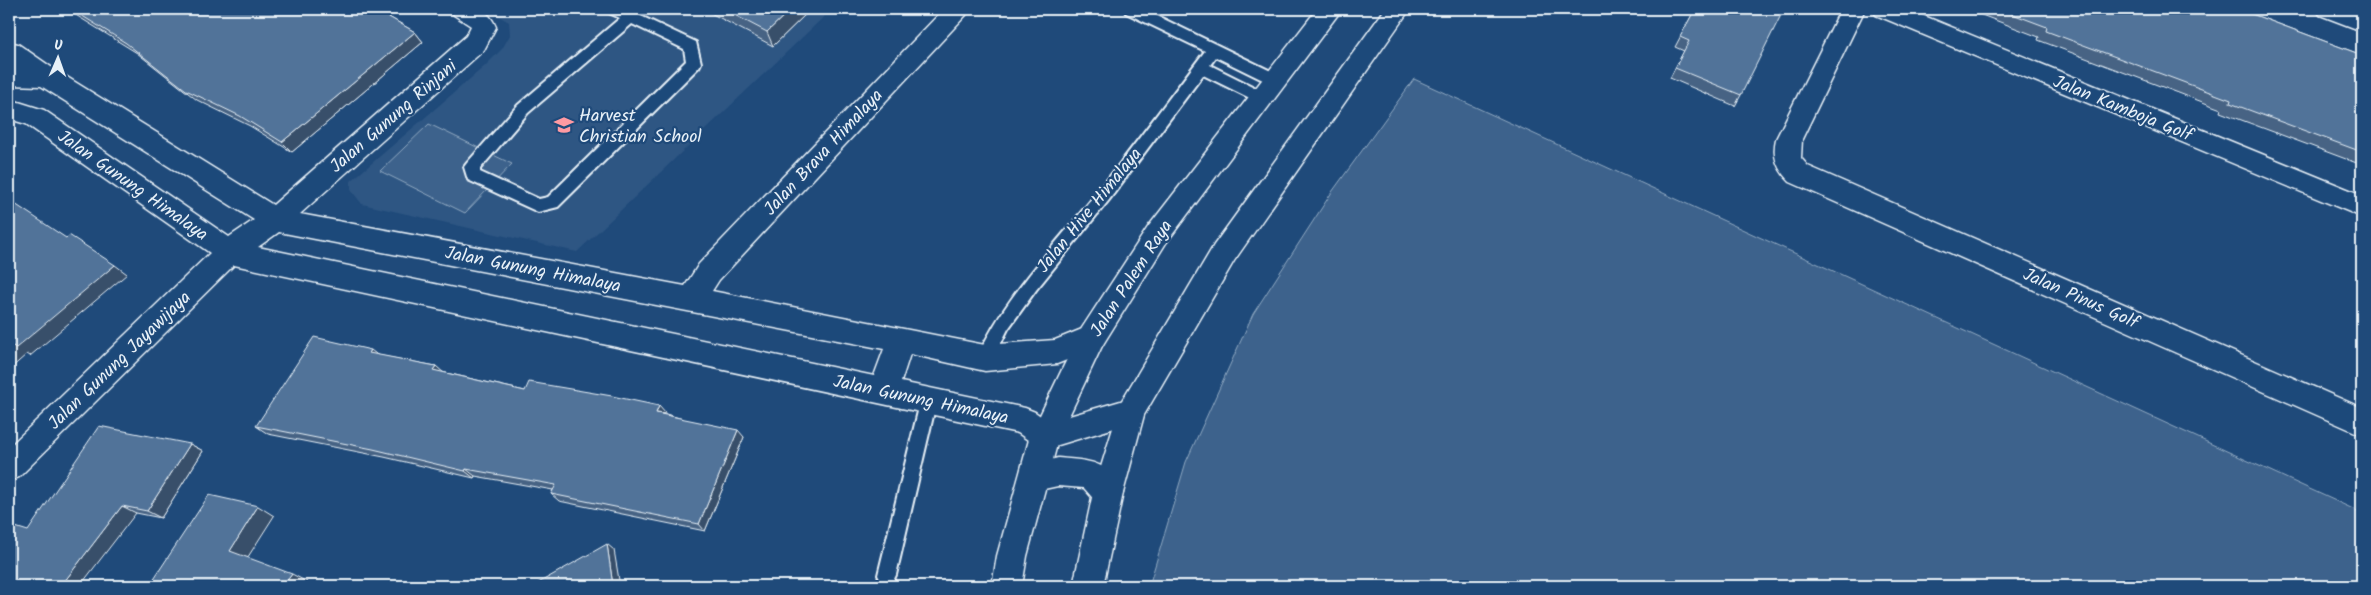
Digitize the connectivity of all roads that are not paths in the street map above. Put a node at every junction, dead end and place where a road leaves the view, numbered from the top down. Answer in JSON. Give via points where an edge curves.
{"nodes":[{"id":1,"x":462,"y":9,"type":"edge"},
{"id":2,"x":614,"y":9,"type":"edge"},
{"id":3,"x":958,"y":9,"type":"edge"},
{"id":4,"x":1131,"y":9,"type":"edge"},
{"id":5,"x":1330,"y":9,"type":"edge"},
{"id":6,"x":1398,"y":9,"type":"edge"},
{"id":7,"x":1853,"y":9,"type":"edge"},
{"id":8,"x":1884,"y":9,"type":"edge"},
{"id":9,"x":2328,"y":9,"type":"edge"},
{"id":10,"x":630,"y":17,"type":"junction"},
{"id":11,"x":2362,"y":22,"type":"edge"},
{"id":12,"x":9,"y":51,"type":"edge"},
{"id":13,"x":1213,"y":51,"type":"junction"},
{"id":14,"x":1201,"y":67,"type":"junction"},
{"id":15,"x":9,"y":75,"type":"edge"},
{"id":16,"x":46,"y":76,"type":"junction"},
{"id":17,"x":1270,"y":89,"type":"junction"},
{"id":18,"x":9,"y":109,"type":"edge"},
{"id":19,"x":2362,"y":206,"type":"edge"},
{"id":20,"x":275,"y":220,"type":"junction"},
{"id":21,"x":229,"y":252,"type":"junction"},
{"id":22,"x":692,"y":299,"type":"junction"},
{"id":23,"x":1092,"y":337,"type":"junction"},
{"id":24,"x":900,"y":342,"type":"junction"},
{"id":25,"x":985,"y":358,"type":"junction"},
{"id":26,"x":884,"y":390,"type":"junction"},
{"id":27,"x":929,"y":400,"type":"junction"},
{"id":28,"x":1131,"y":411,"type":"junction"},
{"id":29,"x":2362,"y":422,"type":"edge"},
{"id":30,"x":1045,"y":436,"type":"junction"},
{"id":31,"x":9,"y":467,"type":"edge"},
{"id":32,"x":1035,"y":477,"type":"junction"},
{"id":33,"x":1108,"y":493,"type":"junction"},
{"id":34,"x":887,"y":575,"type":"dead end"},
{"id":35,"x":1007,"y":586,"type":"edge"},
{"id":36,"x":1088,"y":586,"type":"edge"}],
"edges":[{"from":1,"to":20,"type":"street","name":"Jalan Gunung Rinjani","via":[[481,20],[484,27],[475,43]]},
{"from":2,"to":10,"type":"lane"},
{"from":3,"to":22,"type":"street","name":"Jalan Brava Himalaya","via":[[709,272]]},
{"from":4,"to":13,"type":"lane"},
{"from":5,"to":17,"type":"street","name":"Jalan Palem Raya"},
{"from":6,"to":28,"type":"street","via":[[1224,254]]},
{"from":7,"to":29,"type":"street","name":"Jalan Pinus Golf","via":[[1789,139],[1786,155],[1790,167],[1799,174]]},
{"from":8,"to":19,"type":"street","name":"Jalan Kamboja Golf"},
{"from":9,"to":11,"type":"street"},
{"from":10,"to":10,"type":"lane","via":[[691,46],[694,63],[552,202],[538,206],[473,176],[472,168],[476,161],[523,109]]},
{"from":12,"to":16,"type":"street","name":"Jalan Gunung Himalaya"},
{"from":13,"to":14,"type":"lane","name":"Jalan Hive Himalaya"},
{"from":13,"to":17,"type":"lane"},
{"from":14,"to":17,"type":"lane"},
{"from":14,"to":25,"type":"lane","name":"Jalan Hive Himalaya","via":[[1104,195],[1030,285],[1002,324]]},
{"from":15,"to":16,"type":"street"},
{"from":16,"to":20,"type":"street","name":"Jalan Gunung Himalaya"},
{"from":17,"to":23,"type":"street","name":"Jalan Palem Raya","via":[[1157,235]]},
{"from":18,"to":21,"type":"street","name":"Jalan Gunung Himalaya","via":[[35,116]]},
{"from":20,"to":21,"type":"street","name":"Jalan Gunung Jayawijaya"},
{"from":20,"to":22,"type":"street","name":"Jalan Gunung Himalaya"},
{"from":21,"to":26,"type":"street","name":"Jalan Gunung Himalaya"},
{"from":21,"to":31,"type":"street","name":"Jalan Gunung Jayawijaya"},
{"from":22,"to":24,"type":"street","name":"Jalan Gunung Himalaya"},
{"from":23,"to":25,"type":"street","name":"Jalan Gunung Himalaya","via":[[1057,352]]},
{"from":23,"to":30,"type":"street","name":"Jalan Palem Raya"},
{"from":24,"to":25,"type":"street","name":"Jalan Gunung Himalaya"},
{"from":24,"to":26,"type":"street"},
{"from":26,"to":27,"type":"street","name":"Jalan Gunung Himalaya"},
{"from":27,"to":30,"type":"street","name":"Jalan Gunung Himalaya","via":[[1025,421]]},
{"from":27,"to":34,"type":"lane"},
{"from":28,"to":30,"type":"street"},
{"from":28,"to":33,"type":"street"},
{"from":30,"to":32,"type":"street","name":"Jalan Palem Raya"},
{"from":32,"to":33,"type":"street","via":[[1058,472],[1092,475]]},
{"from":32,"to":35,"type":"street","name":"Jalan Palem Raya","via":[[1012,556]]},
{"from":33,"to":36,"type":"street"}]}
